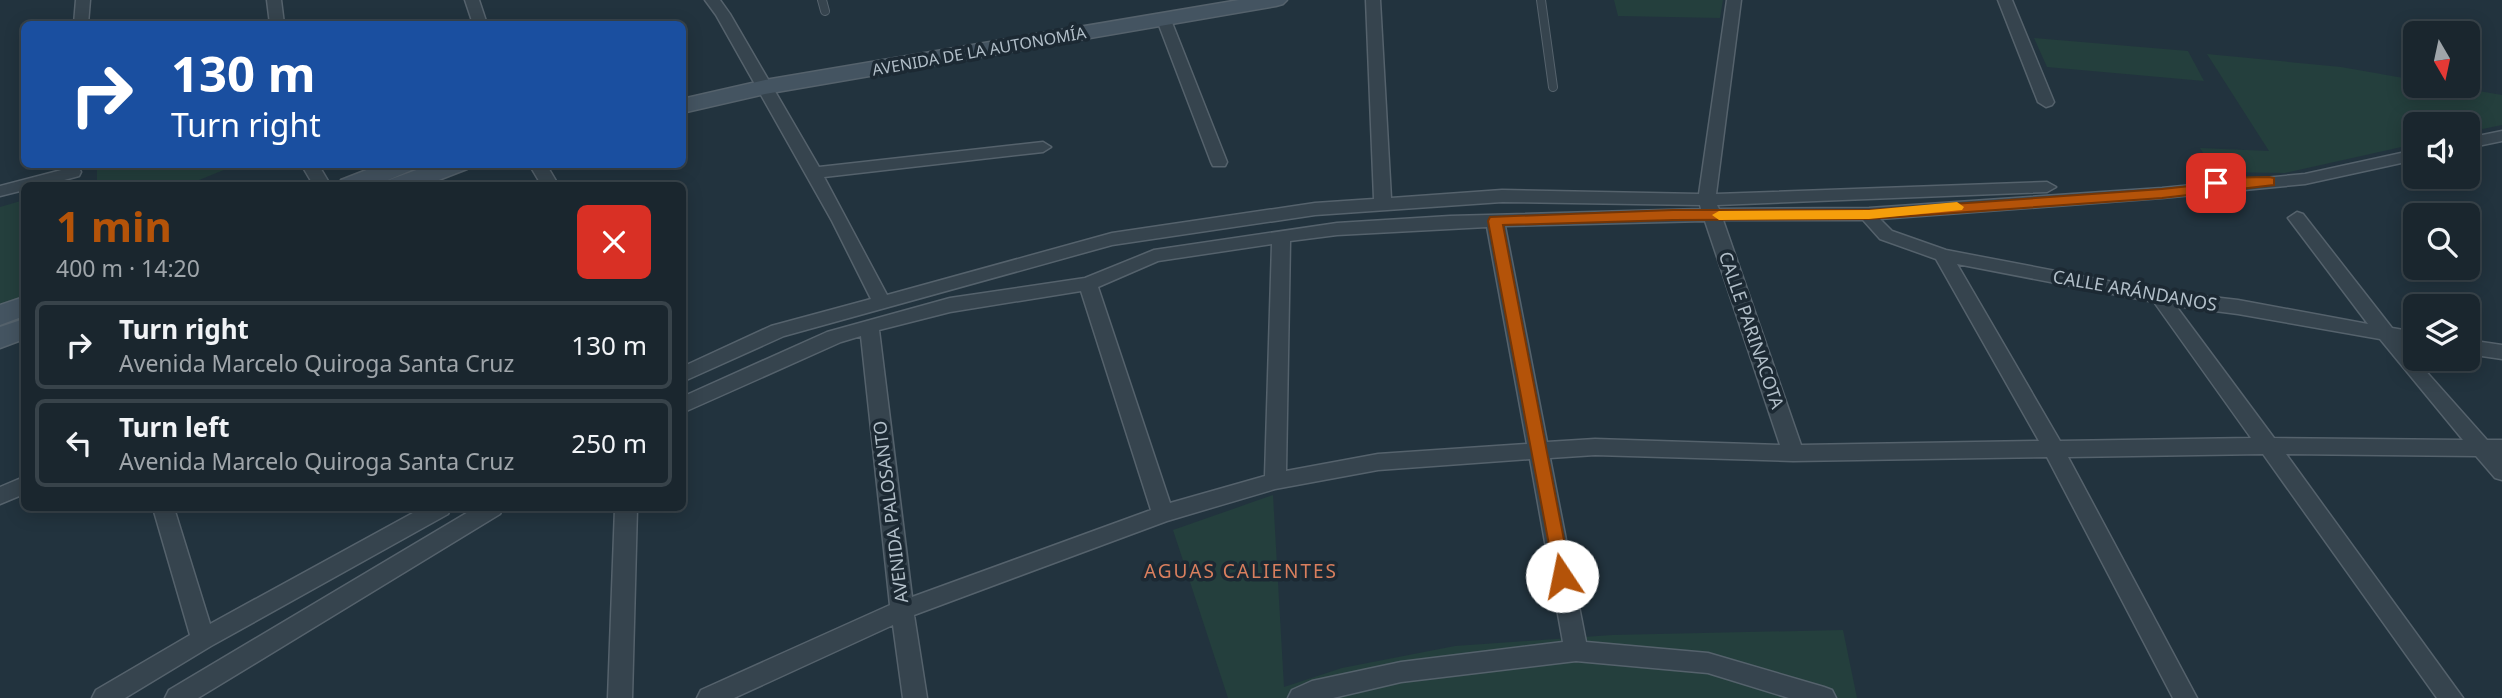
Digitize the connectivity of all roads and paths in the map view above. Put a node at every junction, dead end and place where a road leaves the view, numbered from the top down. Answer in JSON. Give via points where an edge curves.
{"nodes":[{"id":1,"x":83,"y":0,"type":"edge"},
{"id":2,"x":274,"y":0,"type":"edge"},
{"id":3,"x":472,"y":0,"type":"edge"},
{"id":4,"x":712,"y":0,"type":"edge"},
{"id":5,"x":822,"y":0,"type":"edge"},
{"id":6,"x":1276,"y":0,"type":"edge"},
{"id":7,"x":1373,"y":0,"type":"edge"},
{"id":8,"x":1541,"y":0,"type":"edge"},
{"id":9,"x":1734,"y":0,"type":"edge"},
{"id":10,"x":2005,"y":0,"type":"edge"},
{"id":11,"x":825,"y":11,"type":"dead end"},
{"id":12,"x":1164,"y":20,"type":"junction"},
{"id":13,"x":82,"y":21,"type":"edge"},
{"id":14,"x":277,"y":21,"type":"edge"},
{"id":15,"x":479,"y":21,"type":"edge"},
{"id":16,"x":765,"y":87,"type":"junction"},
{"id":17,"x":1553,"y":87,"type":"dead end"},
{"id":18,"x":2046,"y":102,"type":"dead end"},
{"id":19,"x":686,"y":105,"type":"edge"},
{"id":20,"x":2502,"y":136,"type":"edge"},
{"id":21,"x":2480,"y":141,"type":"edge"},
{"id":22,"x":1042,"y":147,"type":"dead end"},
{"id":23,"x":2403,"y":158,"type":"edge"},
{"id":24,"x":1219,"y":162,"type":"dead end"},
{"id":25,"x":395,"y":168,"type":"edge"},
{"id":26,"x":447,"y":168,"type":"edge"},
{"id":27,"x":814,"y":173,"type":"junction"},
{"id":28,"x":72,"y":174,"type":"edge"},
{"id":29,"x":2269,"y":181,"type":"junction"},
{"id":30,"x":38,"y":182,"type":"edge"},
{"id":31,"x":360,"y":182,"type":"edge"},
{"id":32,"x":409,"y":182,"type":"edge"},
{"id":33,"x":21,"y":186,"type":"edge"},
{"id":34,"x":0,"y":191,"type":"edge"},
{"id":35,"x":1383,"y":204,"type":"junction"},
{"id":36,"x":1710,"y":207,"type":"junction"},
{"id":37,"x":1869,"y":214,"type":"junction"},
{"id":38,"x":2297,"y":218,"type":"dead end"},
{"id":39,"x":1495,"y":221,"type":"junction"},
{"id":40,"x":1281,"y":236,"type":"junction"},
{"id":41,"x":1943,"y":255,"type":"junction"},
{"id":42,"x":1088,"y":284,"type":"junction"},
{"id":43,"x":2160,"y":297,"type":"junction"},
{"id":44,"x":881,"y":301,"type":"junction"},
{"id":45,"x":21,"y":307,"type":"edge"},
{"id":46,"x":0,"y":315,"type":"edge"},
{"id":47,"x":869,"y":326,"type":"junction"},
{"id":48,"x":21,"y":330,"type":"edge"},
{"id":49,"x":2385,"y":333,"type":"junction"},
{"id":50,"x":2403,"y":337,"type":"edge"},
{"id":51,"x":0,"y":338,"type":"edge"},
{"id":52,"x":2480,"y":349,"type":"edge"},
{"id":53,"x":2502,"y":352,"type":"edge"},
{"id":54,"x":686,"y":373,"type":"edge"},
{"id":55,"x":686,"y":404,"type":"edge"},
{"id":56,"x":2269,"y":446,"type":"junction"},
{"id":57,"x":2053,"y":448,"type":"junction"},
{"id":58,"x":2492,"y":448,"type":"edge"},
{"id":59,"x":1538,"y":453,"type":"junction"},
{"id":60,"x":1793,"y":453,"type":"junction"},
{"id":61,"x":2502,"y":472,"type":"edge"},
{"id":62,"x":1275,"y":481,"type":"junction"},
{"id":63,"x":21,"y":486,"type":"edge"},
{"id":64,"x":0,"y":496,"type":"edge"},
{"id":65,"x":164,"y":511,"type":"edge"},
{"id":66,"x":435,"y":511,"type":"edge"},
{"id":67,"x":487,"y":511,"type":"edge"},
{"id":68,"x":626,"y":511,"type":"edge"},
{"id":69,"x":1163,"y":514,"type":"junction"},
{"id":70,"x":902,"y":610,"type":"junction"},
{"id":71,"x":202,"y":639,"type":"junction"},
{"id":72,"x":1576,"y":651,"type":"junction"},
{"id":73,"x":104,"y":698,"type":"edge"},
{"id":74,"x":177,"y":698,"type":"edge"},
{"id":75,"x":620,"y":698,"type":"edge"},
{"id":76,"x":709,"y":698,"type":"edge"},
{"id":77,"x":915,"y":698,"type":"edge"},
{"id":78,"x":1300,"y":698,"type":"edge"},
{"id":79,"x":1824,"y":698,"type":"edge"},
{"id":80,"x":2185,"y":698,"type":"edge"},
{"id":81,"x":2451,"y":698,"type":"edge"}],
"edges":[{"from":1,"to":13,"type":"street"},
{"from":2,"to":14,"type":"street"},
{"from":3,"to":15,"type":"street"},
{"from":4,"to":16,"type":"street"},
{"from":5,"to":11,"type":"lane"},
{"from":6,"to":12,"type":"street","name":"AVENIDA DE LA AUTONOMÍA"},
{"from":7,"to":35,"type":"street"},
{"from":8,"to":17,"type":"lane"},
{"from":9,"to":36,"type":"street","name":"CALLE PARINACOTA"},
{"from":10,"to":18,"type":"street"},
{"from":12,"to":16,"type":"street","name":"AVENIDA DE LA AUTONOMÍA"},
{"from":12,"to":24,"type":"street"},
{"from":16,"to":19,"type":"street","name":"AVENIDA DE LA AUTONOMÍA"},
{"from":16,"to":27,"type":"street"},
{"from":20,"to":21,"type":"street"},
{"from":22,"to":27,"type":"street"},
{"from":23,"to":29,"type":"street","via":[[2305,179]]},
{"from":25,"to":31,"type":"street"},
{"from":26,"to":32,"type":"street"},
{"from":27,"to":44,"type":"street"},
{"from":28,"to":30,"type":"street"},
{"from":29,"to":36,"type":"street","via":[[1845,193]]},
{"from":29,"to":37,"type":"street"},
{"from":33,"to":34,"type":"street"},
{"from":35,"to":36,"type":"street","via":[[1502,197]]},
{"from":35,"to":44,"type":"street","via":[[1315,209],[1112,239]]},
{"from":36,"to":37,"type":"street"},
{"from":36,"to":39,"type":"street"},
{"from":36,"to":60,"type":"street","name":"CALLE PARINACOTA"},
{"from":37,"to":41,"type":"street","name":"CALLE ARÁNDANOS","via":[[1886,235]]},
{"from":38,"to":49,"type":"street"},
{"from":39,"to":40,"type":"street"},
{"from":39,"to":59,"type":"street"},
{"from":40,"to":42,"type":"street","via":[[1154,256]]},
{"from":40,"to":62,"type":"street"},
{"from":41,"to":43,"type":"street","name":"CALLE ARÁNDANOS"},
{"from":41,"to":57,"type":"street"},
{"from":42,"to":47,"type":"street","via":[[950,305]]},
{"from":42,"to":69,"type":"street"},
{"from":43,"to":49,"type":"street","name":"CALLE ARÁNDANOS"},
{"from":43,"to":56,"type":"street"},
{"from":44,"to":54,"type":"street","via":[[778,331]]},
{"from":45,"to":46,"type":"street"},
{"from":47,"to":55,"type":"street","via":[[834,337]]},
{"from":47,"to":70,"type":"street","name":"AVENIDA PALOSANTO"},
{"from":48,"to":51,"type":"street"},
{"from":49,"to":50,"type":"street","name":"CALLE ARÁNDANOS"},
{"from":49,"to":58,"type":"street"},
{"from":52,"to":53,"type":"street"},
{"from":56,"to":57,"type":"street"},
{"from":56,"to":58,"type":"street"},
{"from":56,"to":81,"type":"street"},
{"from":57,"to":60,"type":"street"},
{"from":57,"to":80,"type":"street"},
{"from":58,"to":61,"type":"street"},
{"from":59,"to":60,"type":"street","via":[[1595,447]]},
{"from":59,"to":62,"type":"street","via":[[1378,462]]},
{"from":59,"to":72,"type":"street"},
{"from":62,"to":69,"type":"street"},
{"from":63,"to":64,"type":"street"},
{"from":65,"to":71,"type":"street"},
{"from":66,"to":71,"type":"street"},
{"from":67,"to":74,"type":"street"},
{"from":68,"to":75,"type":"street"},
{"from":69,"to":70,"type":"street"},
{"from":70,"to":76,"type":"street"},
{"from":70,"to":77,"type":"street","name":"AVENIDA PALOSANTO"},
{"from":71,"to":73,"type":"street"},
{"from":72,"to":78,"type":"street","via":[[1401,672]]},
{"from":72,"to":79,"type":"street","via":[[1709,663]]}]}
